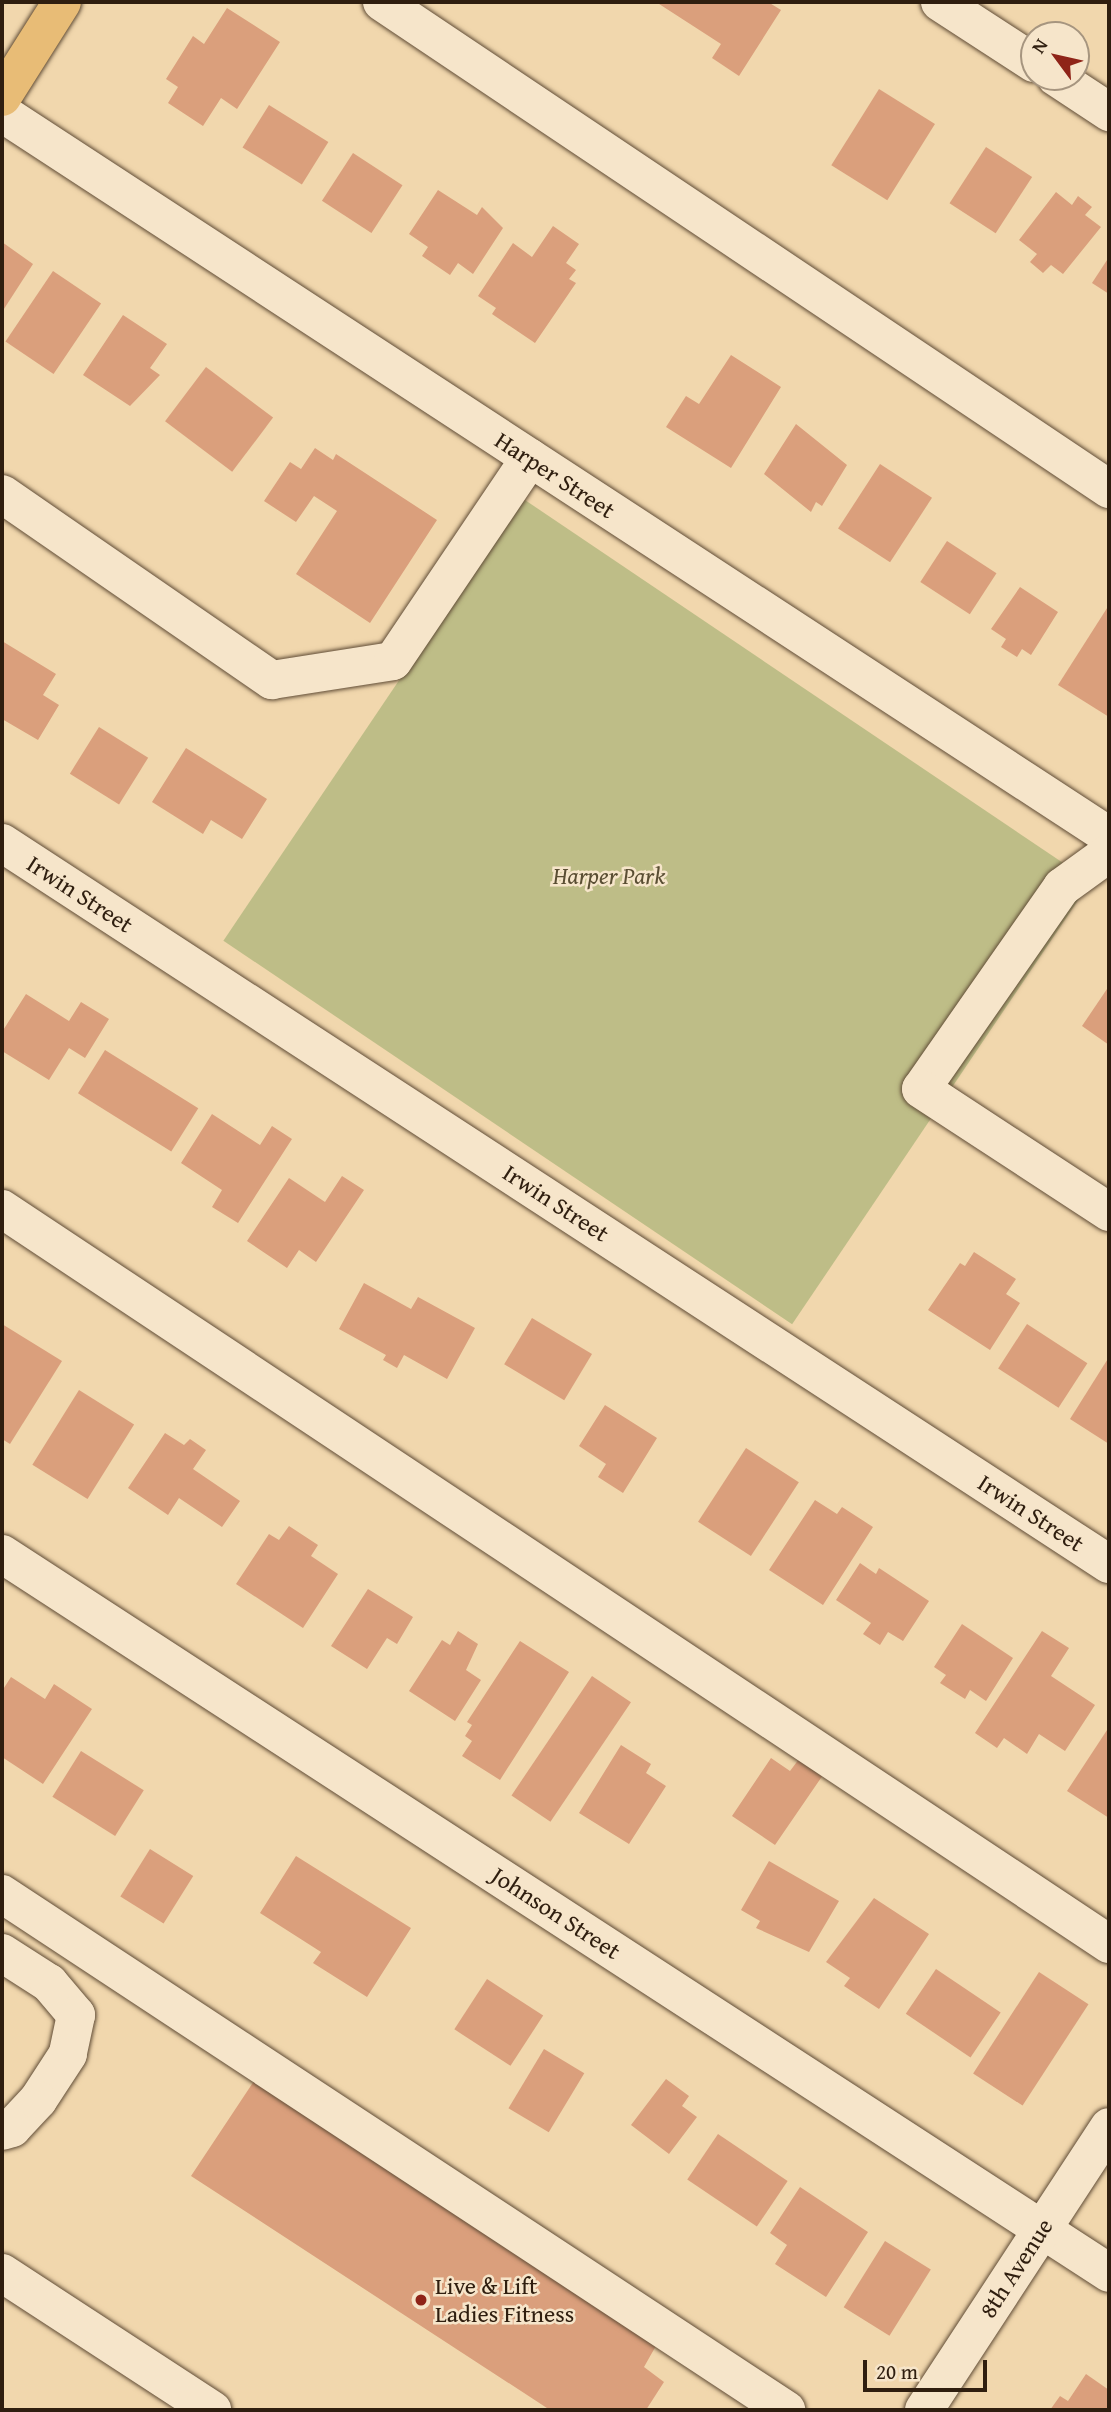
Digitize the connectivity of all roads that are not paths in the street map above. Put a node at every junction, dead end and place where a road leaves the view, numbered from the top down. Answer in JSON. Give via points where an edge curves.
{"nodes":[{"id":1,"x":62,"y":2,"type":"edge"},
{"id":2,"x":382,"y":2,"type":"edge"},
{"id":3,"x":940,"y":2,"type":"edge"},
{"id":4,"x":1020,"y":54,"type":"edge"},
{"id":5,"x":1078,"y":91,"type":"edge"},
{"id":6,"x":2,"y":97,"type":"edge"},
{"id":7,"x":1109,"y":111,"type":"edge"},
{"id":8,"x":2,"y":113,"type":"edge"},
{"id":9,"x":530,"y":458,"type":"junction"},
{"id":10,"x":1109,"y":489,"type":"edge"},
{"id":11,"x":2,"y":494,"type":"edge"},
{"id":12,"x":1109,"y":836,"type":"edge"},
{"id":13,"x":2,"y":842,"type":"edge"},
{"id":14,"x":1109,"y":853,"type":"edge"},
{"id":15,"x":2,"y":1209,"type":"edge"},
{"id":16,"x":1109,"y":1212,"type":"edge"},
{"id":17,"x":2,"y":1554,"type":"edge"},
{"id":18,"x":1109,"y":1564,"type":"edge"},
{"id":19,"x":2,"y":1894,"type":"edge"},
{"id":20,"x":1109,"y":1944,"type":"edge"},
{"id":21,"x":2,"y":1953,"type":"edge"},
{"id":22,"x":1109,"y":2127,"type":"edge"},
{"id":23,"x":2,"y":2131,"type":"edge"},
{"id":24,"x":1041,"y":2229,"type":"junction"},
{"id":25,"x":2,"y":2273,"type":"edge"},
{"id":26,"x":1109,"y":2273,"type":"edge"},
{"id":27,"x":212,"y":2410,"type":"edge"},
{"id":28,"x":786,"y":2410,"type":"edge"},
{"id":29,"x":924,"y":2410,"type":"edge"}],
"edges":[{"from":1,"to":6,"type":"main road"},
{"from":2,"to":10,"type":"street"},
{"from":3,"to":4,"type":"street"},
{"from":5,"to":7,"type":"street"},
{"from":8,"to":9,"type":"street","name":"Harper Street"},
{"from":9,"to":11,"type":"street","via":[[393,661],[272,680]]},
{"from":9,"to":12,"type":"street","name":"Harper Street"},
{"from":13,"to":18,"type":"street","name":"Irwin Street"},
{"from":14,"to":16,"type":"street","via":[[1062,887],[921,1089]]},
{"from":15,"to":20,"type":"street"},
{"from":17,"to":24,"type":"street","name":"Johnson Street"},
{"from":19,"to":28,"type":"street"},
{"from":21,"to":23,"type":"street","via":[[49,1983],[76,2015],[68,2054],[38,2100],[12,2128]]},
{"from":22,"to":24,"type":"street","name":"8th Avenue"},
{"from":24,"to":26,"type":"street","name":"Johnson Street"},
{"from":24,"to":29,"type":"street","name":"8th Avenue"},
{"from":25,"to":27,"type":"street"}]}
